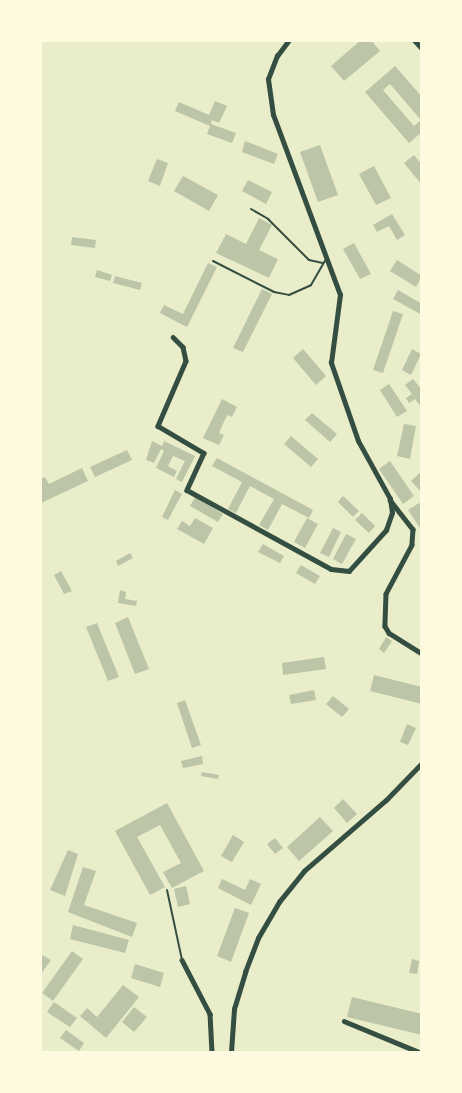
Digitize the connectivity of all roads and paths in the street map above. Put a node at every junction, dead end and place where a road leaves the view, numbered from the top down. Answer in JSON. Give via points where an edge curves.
{"nodes":[{"id":1,"x":289,"y":40,"type":"edge"},
{"id":2,"x":414,"y":40,"type":"edge"},
{"id":3,"x":422,"y":50,"type":"edge"},
{"id":4,"x":251,"y":209,"type":"dead end"},
{"id":5,"x":213,"y":261,"type":"dead end"},
{"id":6,"x":325,"y":261,"type":"junction"},
{"id":7,"x":173,"y":337,"type":"dead end"},
{"id":8,"x":390,"y":500,"type":"junction"},
{"id":9,"x":422,"y":654,"type":"edge"},
{"id":10,"x":422,"y":763,"type":"edge"},
{"id":11,"x":167,"y":890,"type":"dead end"},
{"id":12,"x":182,"y":960,"type":"joint"},
{"id":13,"x":344,"y":1021,"type":"dead end"},
{"id":14,"x":212,"y":1053,"type":"edge"},
{"id":15,"x":231,"y":1053,"type":"edge"},
{"id":16,"x":418,"y":1053,"type":"edge"}],
"edges":[{"from":1,"to":6,"type":"street","via":[[273,63],[268,90],[273,115]]},
{"from":2,"to":3,"type":"street"},
{"from":4,"to":6,"type":"lane","via":[[268,219],[309,260]]},
{"from":5,"to":6,"type":"lane","via":[[274,292],[289,295],[311,285]]},
{"from":6,"to":8,"type":"street","via":[[340,295],[332,363],[358,441]]},
{"from":7,"to":8,"type":"street","via":[[183,347],[186,361],[158,426],[204,453],[187,490],[341,573],[364,558],[386,530],[392,513]]},
{"from":8,"to":9,"type":"street","via":[[413,529],[412,545],[386,594],[385,626],[389,633]]},
{"from":10,"to":15,"type":"street","via":[[304,871],[279,902],[258,938],[245,972],[234,1009]]},
{"from":11,"to":12,"type":"lane"},
{"from":12,"to":14,"type":"street","via":[[210,1014]]},
{"from":13,"to":16,"type":"street"}]}
